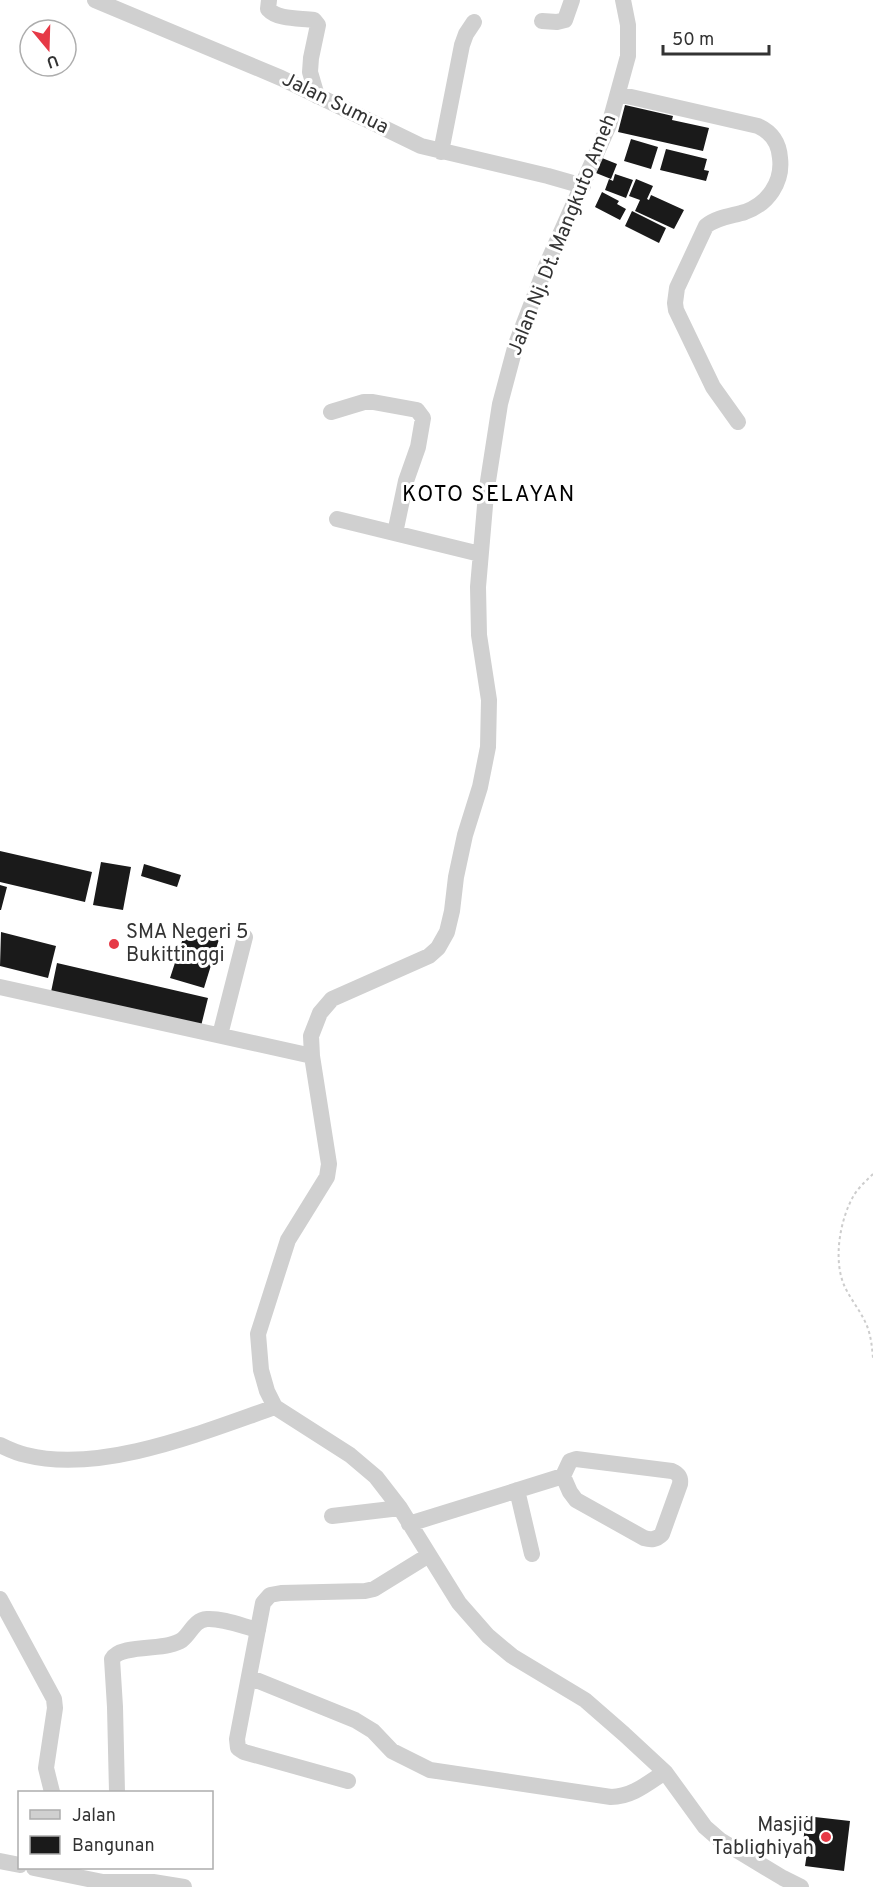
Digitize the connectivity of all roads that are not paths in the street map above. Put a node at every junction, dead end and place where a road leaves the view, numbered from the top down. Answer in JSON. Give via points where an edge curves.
{"nodes":[{"id":1,"x":95,"y":0,"type":"edge"},
{"id":2,"x":269,"y":0,"type":"edge"},
{"id":3,"x":572,"y":0,"type":"edge"},
{"id":4,"x":622,"y":0,"type":"edge"},
{"id":5,"x":542,"y":21,"type":"dead end"},
{"id":6,"x":474,"y":22,"type":"dead end"},
{"id":7,"x":618,"y":94,"type":"junction"},
{"id":8,"x":318,"y":96,"type":"junction"},
{"id":9,"x":441,"y":152,"type":"junction"},
{"id":10,"x":583,"y":186,"type":"junction"},
{"id":11,"x":331,"y":412,"type":"dead end"},
{"id":12,"x":738,"y":422,"type":"dead end"},
{"id":13,"x":337,"y":519,"type":"dead end"},
{"id":14,"x":395,"y":533,"type":"junction"},
{"id":15,"x":480,"y":554,"type":"junction"},
{"id":16,"x":245,"y":937,"type":"dead end"},
{"id":17,"x":0,"y":987,"type":"edge"},
{"id":18,"x":220,"y":1035,"type":"junction"},
{"id":19,"x":312,"y":1056,"type":"junction"},
{"id":20,"x":275,"y":1407,"type":"junction"},
{"id":21,"x":0,"y":1445,"type":"edge"},
{"id":22,"x":563,"y":1476,"type":"junction"},
{"id":23,"x":517,"y":1490,"type":"junction"},
{"id":24,"x":400,"y":1508,"type":"junction"},
{"id":25,"x":332,"y":1516,"type":"dead end"},
{"id":26,"x":409,"y":1524,"type":"junction"},
{"id":27,"x":532,"y":1554,"type":"dead end"},
{"id":28,"x":429,"y":1555,"type":"junction"},
{"id":29,"x":0,"y":1599,"type":"edge"},
{"id":30,"x":258,"y":1630,"type":"junction"},
{"id":31,"x":249,"y":1677,"type":"junction"},
{"id":32,"x":665,"y":1772,"type":"junction"},
{"id":33,"x":348,"y":1781,"type":"dead end"},
{"id":34,"x":52,"y":1791,"type":"edge"},
{"id":35,"x":117,"y":1791,"type":"edge"},
{"id":36,"x":0,"y":1861,"type":"edge"},
{"id":37,"x":18,"y":1865,"type":"edge"},
{"id":38,"x":62,"y":1870,"type":"edge"},
{"id":39,"x":84,"y":1873,"type":"edge"},
{"id":40,"x":184,"y":1887,"type":"edge"},
{"id":41,"x":801,"y":1887,"type":"edge"}],
"edges":[{"from":1,"to":8,"type":"street","name":"Jalan Sumua"},
{"from":2,"to":8,"type":"street","via":[[272,13],[314,20],[318,25],[310,72]]},
{"from":3,"to":5,"type":"street","via":[[565,20]]},
{"from":4,"to":7,"type":"street","name":"Jalan Nj. Dt. Mangkuto Ameh","via":[[628,26],[628,56]]},
{"from":6,"to":9,"type":"street","via":[[462,45]]},
{"from":7,"to":10,"type":"street","name":"Jalan Nj. Dt. Mangkuto Ameh"},
{"from":7,"to":12,"type":"street","via":[[758,126],[773,136],[780,153],[779,180],[772,192],[753,208],[706,226],[675,295],[676,310],[712,387]]},
{"from":8,"to":9,"type":"street","name":"Jalan Sumua"},
{"from":9,"to":10,"type":"street","name":"Jalan Sumua"},
{"from":10,"to":15,"type":"street","name":"Jalan Nj. Dt. Mangkuto Ameh","via":[[516,344],[500,404]]},
{"from":11,"to":14,"type":"street","via":[[373,402],[417,410],[423,418]]},
{"from":13,"to":14,"type":"street"},
{"from":14,"to":15,"type":"street"},
{"from":15,"to":19,"type":"street","name":"Jalan Nj. Dt. Mangkuto Ameh","via":[[479,635],[489,700],[489,735],[447,932],[429,956],[332,999],[320,1013],[311,1036]]},
{"from":16,"to":18,"type":"street"},
{"from":17,"to":18,"type":"street"},
{"from":18,"to":19,"type":"street"},
{"from":19,"to":20,"type":"street","name":"Jalan Nj. Dt. Mangkuto Ameh","via":[[329,1164],[327,1177],[288,1240],[258,1334],[261,1370]]},
{"from":20,"to":21,"type":"street","via":[[173,1442],[95,1459],[35,1457]]},
{"from":20,"to":24,"type":"street","via":[[350,1455],[376,1477]]},
{"from":22,"to":22,"type":"street","via":[[570,1461],[582,1458],[672,1471],[678,1474],[680,1484],[662,1534],[651,1540],[576,1500]]},
{"from":22,"to":23,"type":"street"},
{"from":23,"to":26,"type":"street"},
{"from":23,"to":27,"type":"street"},
{"from":24,"to":25,"type":"street"},
{"from":24,"to":26,"type":"street"},
{"from":26,"to":28,"type":"street"},
{"from":28,"to":30,"type":"street","via":[[374,1589],[270,1595],[263,1604]]},
{"from":28,"to":32,"type":"street","via":[[459,1603],[488,1636],[512,1656],[585,1700]]},
{"from":29,"to":34,"type":"street","via":[[54,1699],[46,1768]]},
{"from":30,"to":31,"type":"street"},
{"from":30,"to":35,"type":"street","via":[[202,1620],[184,1639],[173,1644],[115,1654],[112,1659]]},
{"from":31,"to":32,"type":"street","via":[[355,1720],[374,1731],[392,1750],[430,1770],[611,1797],[632,1793]]},
{"from":31,"to":33,"type":"street","via":[[238,1748]]},
{"from":32,"to":41,"type":"street","via":[[705,1827],[720,1840]]},
{"from":36,"to":37,"type":"street"},
{"from":38,"to":39,"type":"street"},
{"from":39,"to":40,"type":"street","via":[[103,1882],[153,1882]]}]}
